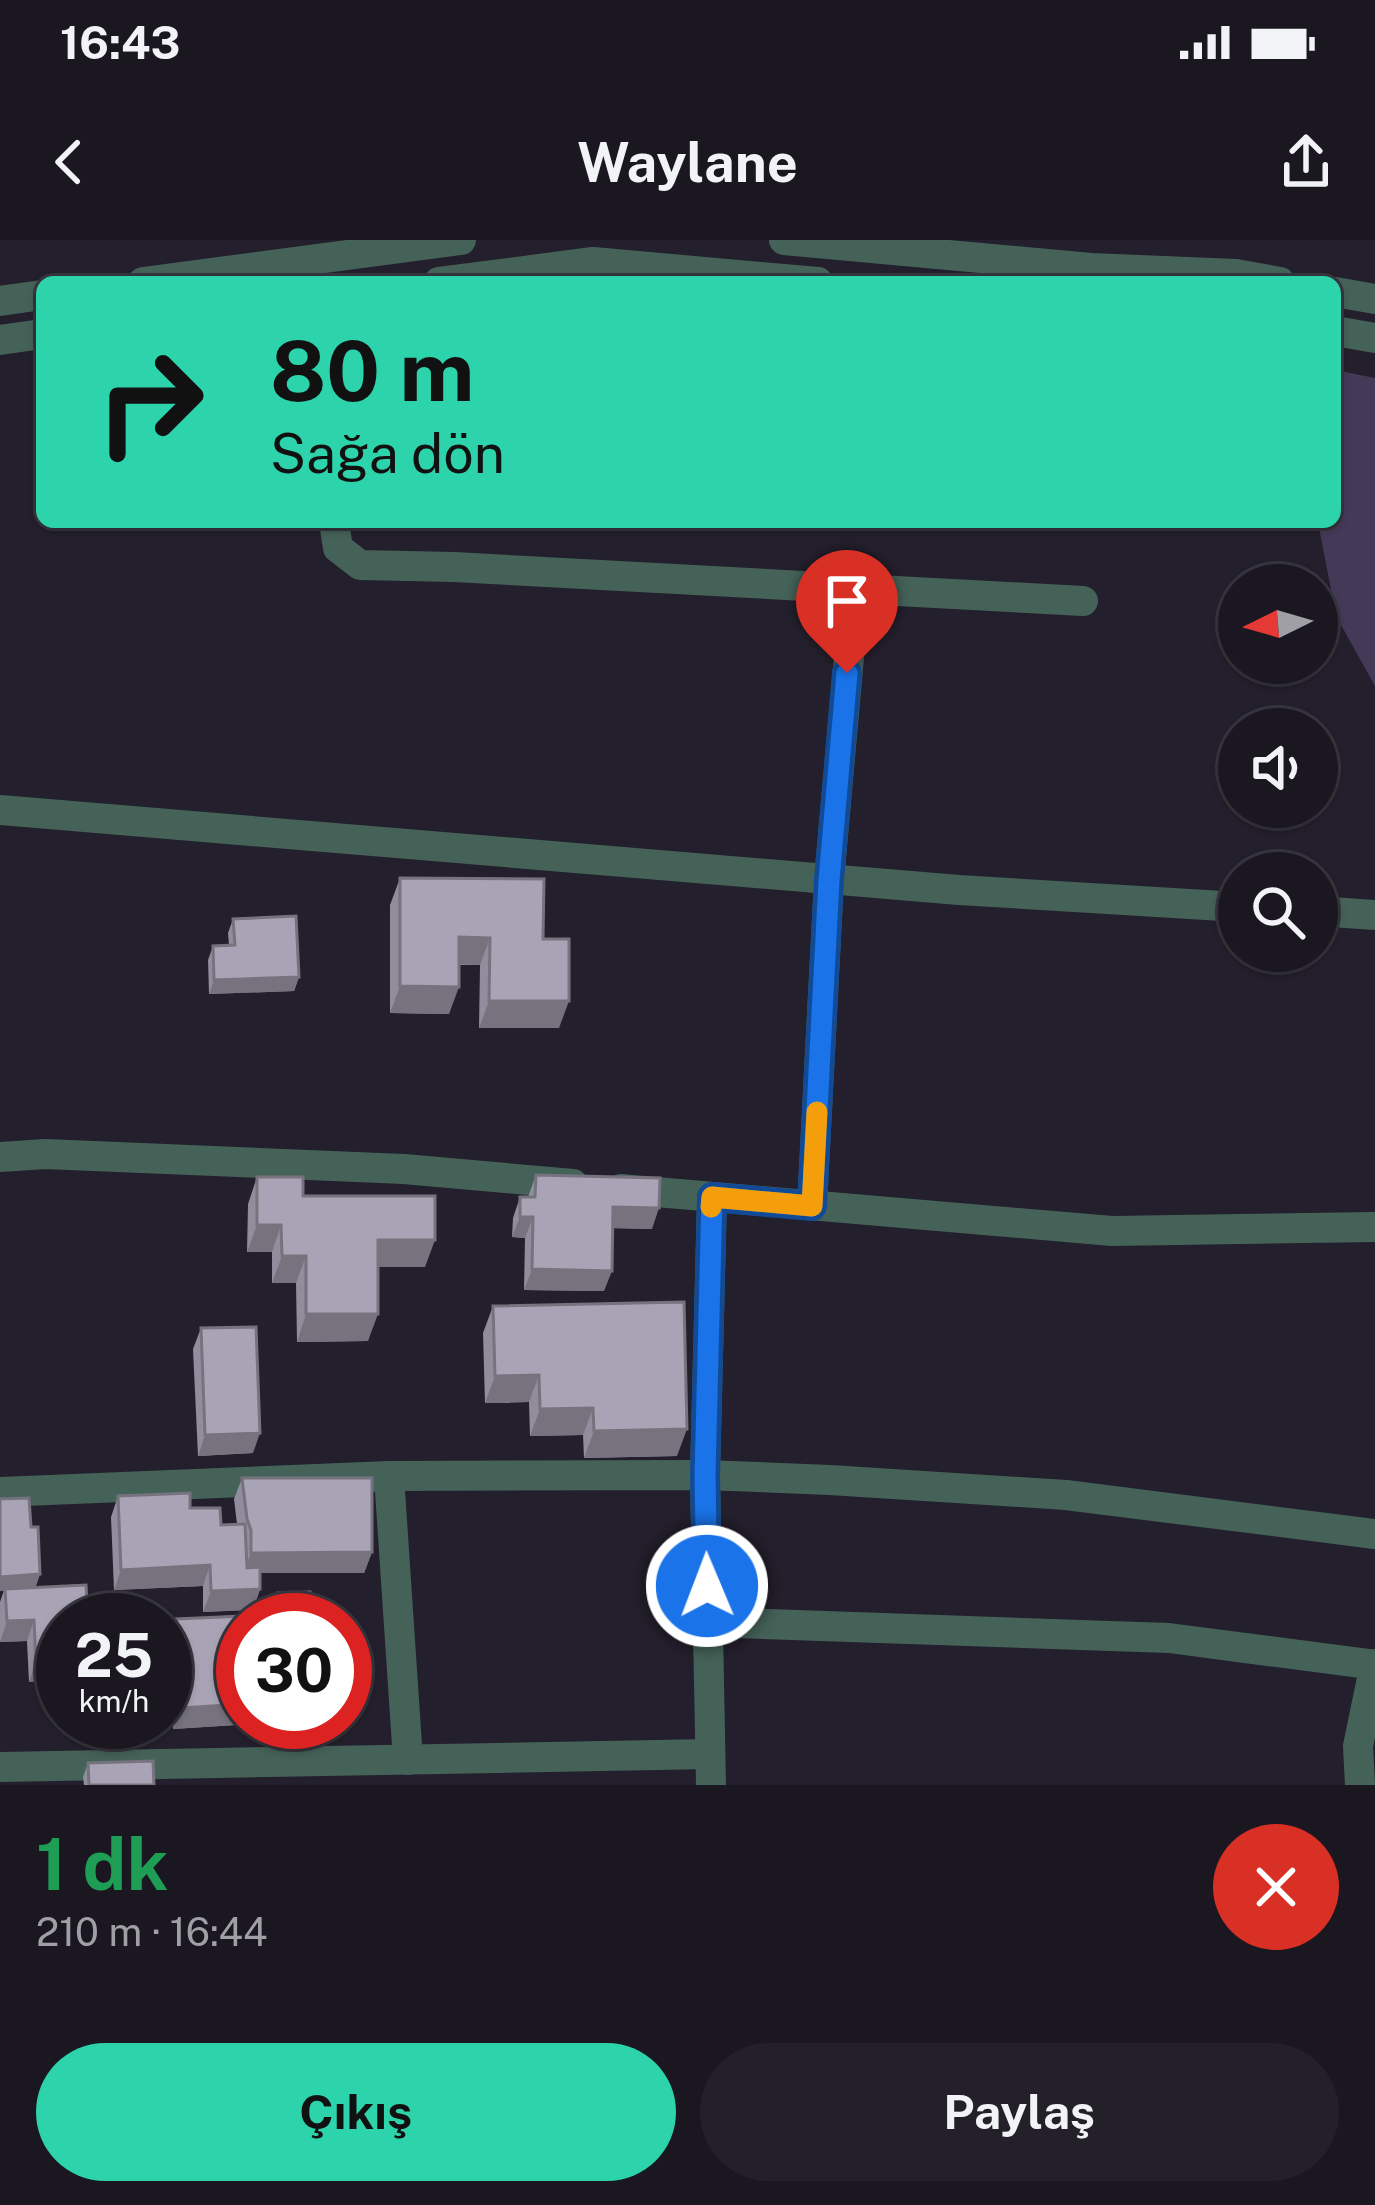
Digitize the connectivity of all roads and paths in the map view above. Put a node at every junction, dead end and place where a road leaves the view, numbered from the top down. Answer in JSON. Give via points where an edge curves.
{"nodes":[{"id":1,"x":461,"y":240,"type":"edge"},
{"id":2,"x":784,"y":240,"type":"edge"},
{"id":3,"x":188,"y":276,"type":"edge"},
{"id":4,"x":485,"y":276,"type":"edge"},
{"id":5,"x":750,"y":276,"type":"edge"},
{"id":6,"x":1248,"y":276,"type":"edge"},
{"id":7,"x":1341,"y":293,"type":"edge"},
{"id":8,"x":36,"y":296,"type":"edge"},
{"id":9,"x":1375,"y":299,"type":"edge"},
{"id":10,"x":0,"y":301,"type":"edge"},
{"id":11,"x":1341,"y":332,"type":"edge"},
{"id":12,"x":36,"y":335,"type":"edge"},
{"id":13,"x":1375,"y":338,"type":"edge"},
{"id":14,"x":0,"y":340,"type":"edge"},
{"id":15,"x":335,"y":528,"type":"edge"},
{"id":16,"x":855,"y":590,"type":"junction"},
{"id":17,"x":1083,"y":601,"type":"dead end"},
{"id":18,"x":0,"y":810,"type":"edge"},
{"id":19,"x":829,"y":880,"type":"junction"},
{"id":20,"x":1218,"y":906,"type":"edge"},
{"id":21,"x":1338,"y":912,"type":"edge"},
{"id":22,"x":1375,"y":915,"type":"edge"},
{"id":23,"x":0,"y":1157,"type":"edge"},
{"id":24,"x":712,"y":1197,"type":"junction"},
{"id":25,"x":812,"y":1206,"type":"junction"},
{"id":26,"x":1375,"y":1227,"type":"edge"},
{"id":27,"x":705,"y":1475,"type":"junction"},
{"id":28,"x":389,"y":1476,"type":"junction"},
{"id":29,"x":0,"y":1492,"type":"edge"},
{"id":30,"x":1375,"y":1534,"type":"edge"},
{"id":31,"x":708,"y":1622,"type":"junction"},
{"id":32,"x":1375,"y":1665,"type":"edge"},
{"id":33,"x":1367,"y":1747,"type":"edge"},
{"id":34,"x":408,"y":1760,"type":"junction"},
{"id":35,"x":0,"y":1768,"type":"edge"},
{"id":36,"x":711,"y":1769,"type":"edge"},
{"id":37,"x":1360,"y":1785,"type":"edge"}],
"edges":[{"from":1,"to":3,"type":"street"},
{"from":2,"to":6,"type":"street"},
{"from":4,"to":5,"type":"street","via":[[593,262]]},
{"from":7,"to":9,"type":"street"},
{"from":8,"to":10,"type":"street"},
{"from":11,"to":13,"type":"street"},
{"from":12,"to":14,"type":"street"},
{"from":15,"to":16,"type":"street","via":[[338,548],[360,565]]},
{"from":16,"to":17,"type":"street"},
{"from":16,"to":19,"type":"street"},
{"from":18,"to":19,"type":"street"},
{"from":19,"to":20,"type":"street"},
{"from":19,"to":25,"type":"street"},
{"from":21,"to":22,"type":"street"},
{"from":23,"to":24,"type":"street","via":[[404,1169]]},
{"from":24,"to":25,"type":"street"},
{"from":24,"to":27,"type":"street"},
{"from":25,"to":26,"type":"street","via":[[1112,1231]]},
{"from":27,"to":28,"type":"street"},
{"from":27,"to":30,"type":"street","via":[[1066,1496]]},
{"from":27,"to":31,"type":"street"},
{"from":28,"to":29,"type":"street"},
{"from":28,"to":34,"type":"street"},
{"from":31,"to":32,"type":"street","via":[[1168,1638]]},
{"from":31,"to":36,"type":"street"},
{"from":32,"to":33,"type":"street"},
{"from":33,"to":37,"type":"street"},
{"from":34,"to":35,"type":"street"},
{"from":34,"to":36,"type":"street"}]}
